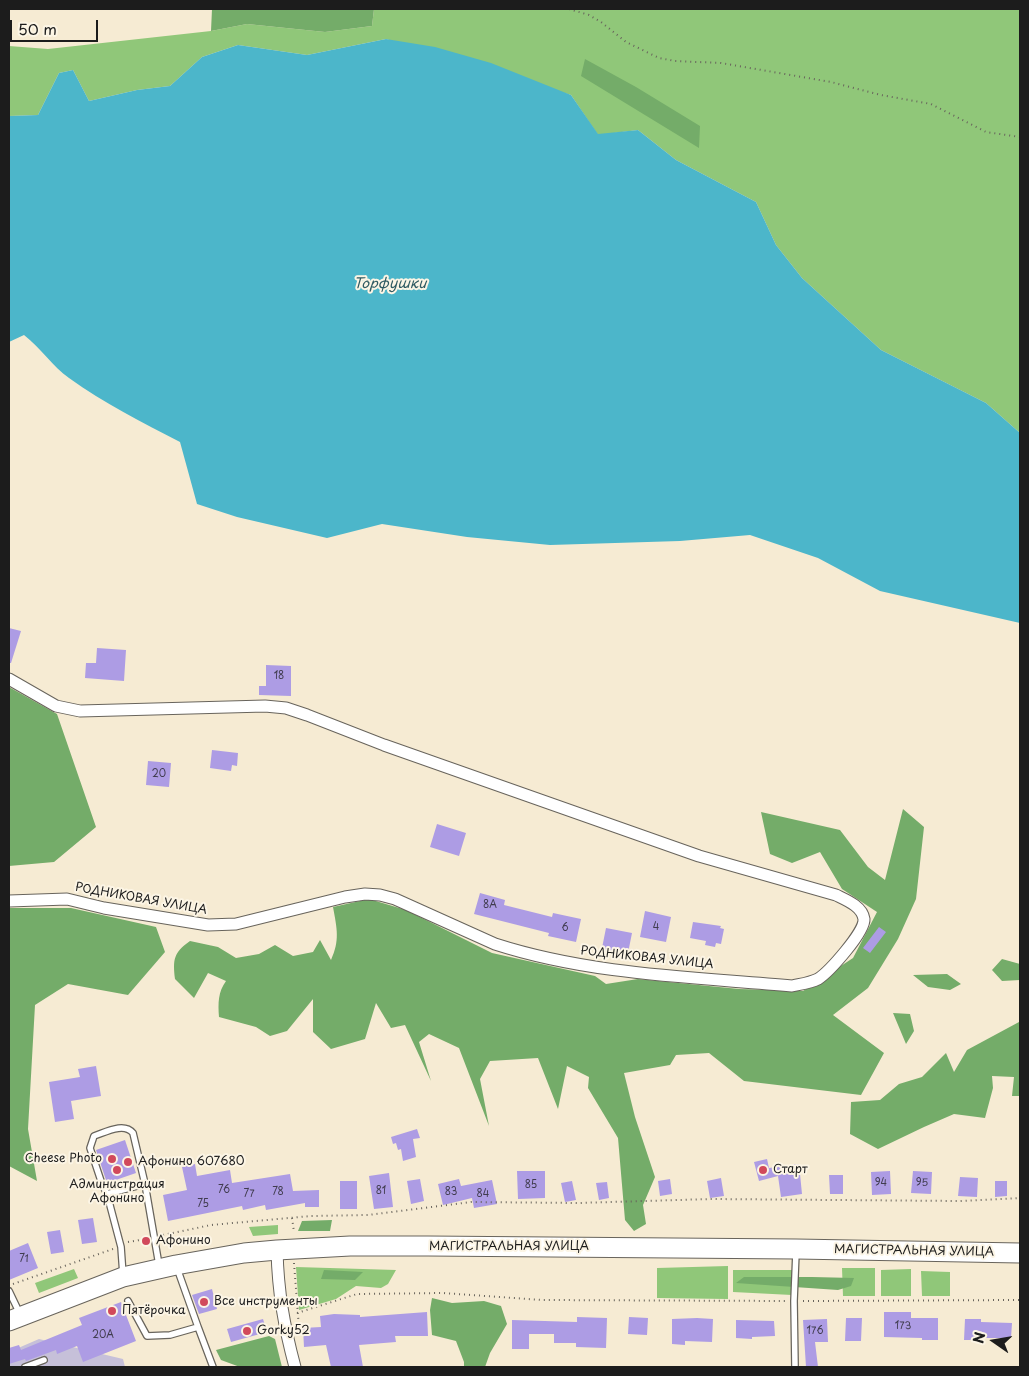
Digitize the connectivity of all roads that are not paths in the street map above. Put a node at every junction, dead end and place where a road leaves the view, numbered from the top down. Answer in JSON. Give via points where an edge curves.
{"nodes":[{"id":1,"x":9,"y":678,"type":"edge"},
{"id":2,"x":9,"y":900,"type":"edge"},
{"id":3,"x":145,"y":1184,"type":"junction"},
{"id":4,"x":107,"y":1194,"type":"junction"},
{"id":5,"x":796,"y":1249,"type":"junction"},
{"id":6,"x":277,"y":1250,"type":"junction"},
{"id":7,"x":1020,"y":1253,"type":"edge"},
{"id":8,"x":168,"y":1267,"type":"junction"},
{"id":9,"x":123,"y":1277,"type":"junction"},
{"id":10,"x":9,"y":1291,"type":"edge"},
{"id":11,"x":128,"y":1301,"type":"dead end"},
{"id":12,"x":15,"y":1318,"type":"edge"},
{"id":13,"x":198,"y":1327,"type":"junction"},
{"id":14,"x":44,"y":1360,"type":"dead end"},
{"id":15,"x":25,"y":1367,"type":"edge"},
{"id":16,"x":214,"y":1367,"type":"edge"},
{"id":17,"x":294,"y":1367,"type":"edge"},
{"id":18,"x":795,"y":1367,"type":"edge"}],
"edges":[{"from":1,"to":2,"type":"street","name":"РОДНИКОВАЯ УЛИЦА","via":[[56,706],[80,711],[286,708],[699,856],[836,895],[851,902],[864,918],[863,929],[857,939],[819,978],[792,986],[596,968],[512,950],[380,895],[346,897],[236,924],[208,925],[67,899]]},
{"from":3,"to":4,"type":"lane"},
{"from":3,"to":4,"type":"lane","via":[[133,1133],[124,1127],[94,1136],[90,1148]]},
{"from":3,"to":8,"type":"lane","via":[[154,1237]]},
{"from":4,"to":9,"type":"lane","via":[[121,1247]]},
{"from":5,"to":6,"type":"main road","name":"МАГИСТРАЛЬНАЯ УЛИЦА","via":[[350,1246]]},
{"from":5,"to":7,"type":"main road","name":"МАГИСТРАЛЬНАЯ УЛИЦА"},
{"from":5,"to":18,"type":"lane"},
{"from":6,"to":8,"type":"main road","name":"МАГИСТРАЛЬНАЯ УЛИЦА"},
{"from":6,"to":17,"type":"street","via":[[278,1287]]},
{"from":8,"to":9,"type":"main road","name":"МАГИСТРАЛЬНАЯ УЛИЦА"},
{"from":8,"to":13,"type":"lane"},
{"from":9,"to":12,"type":"main road","name":"МАГИСТРАЛЬНАЯ УЛИЦА"},
{"from":10,"to":12,"type":"lane"},
{"from":11,"to":13,"type":"lane","via":[[147,1336],[170,1335]]},
{"from":13,"to":16,"type":"lane"},
{"from":14,"to":15,"type":"lane"}]}
